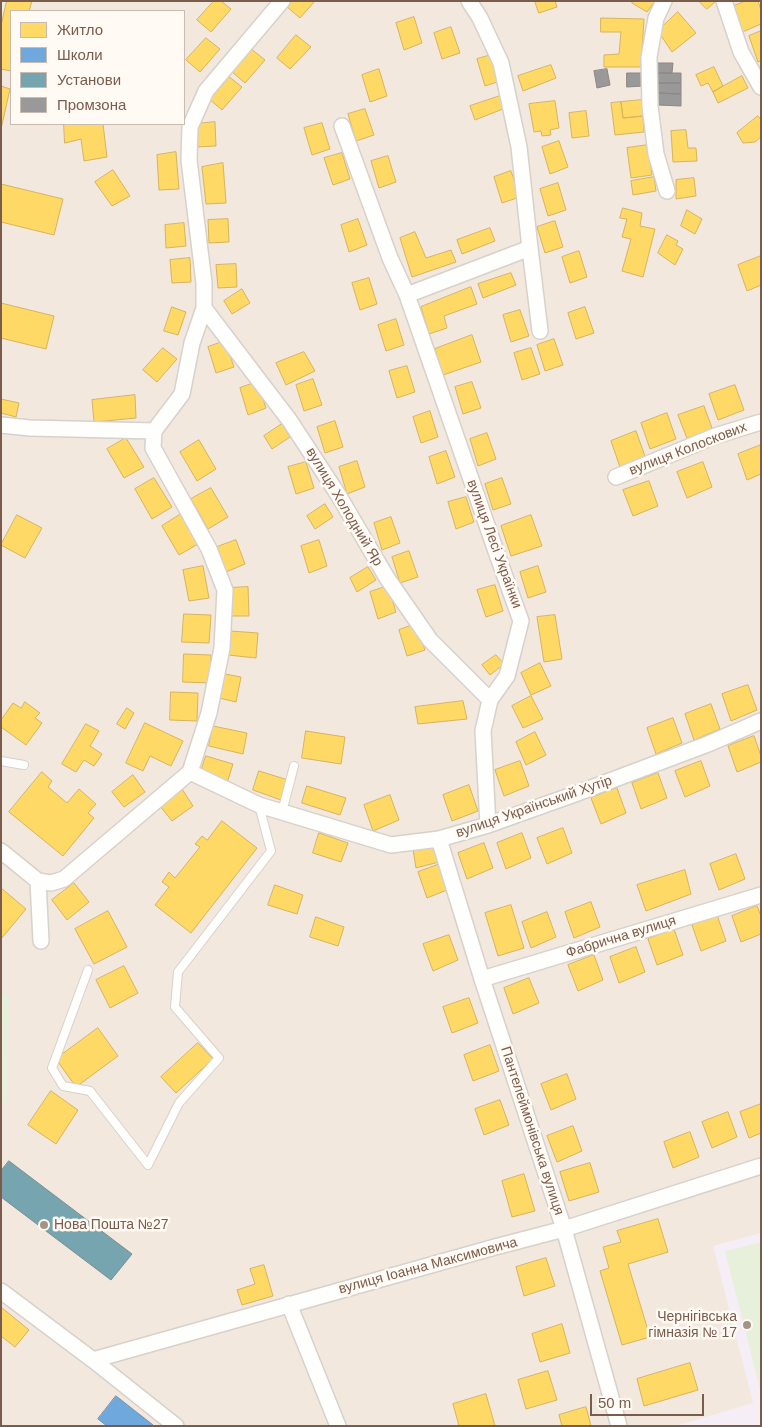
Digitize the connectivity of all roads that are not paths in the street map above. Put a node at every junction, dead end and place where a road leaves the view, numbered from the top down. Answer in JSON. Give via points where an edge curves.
{"nodes":[{"id":1,"x":282,"y":1,"type":"edge"},
{"id":2,"x":469,"y":1,"type":"edge"},
{"id":3,"x":664,"y":1,"type":"edge"},
{"id":4,"x":724,"y":1,"type":"edge"},
{"id":5,"x":761,"y":87,"type":"edge"},
{"id":6,"x":342,"y":126,"type":"dead end"},
{"id":7,"x":667,"y":191,"type":"dead end"},
{"id":8,"x":530,"y":248,"type":"junction"},
{"id":9,"x":407,"y":295,"type":"junction"},
{"id":10,"x":204,"y":308,"type":"junction"},
{"id":11,"x":540,"y":331,"type":"dead end"},
{"id":12,"x":761,"y":422,"type":"edge"},
{"id":13,"x":1,"y":425,"type":"edge"},
{"id":14,"x":154,"y":432,"type":"junction"},
{"id":15,"x":616,"y":477,"type":"dead end"},
{"id":16,"x":490,"y":700,"type":"junction"},
{"id":17,"x":761,"y":721,"type":"edge"},
{"id":18,"x":1,"y":761,"type":"edge"},
{"id":19,"x":24,"y":765,"type":"dead end"},
{"id":20,"x":294,"y":766,"type":"dead end"},
{"id":21,"x":190,"y":772,"type":"junction"},
{"id":22,"x":259,"y":805,"type":"junction"},
{"id":23,"x":282,"y":812,"type":"junction"},
{"id":24,"x":488,"y":825,"type":"junction"},
{"id":25,"x":439,"y":839,"type":"junction"},
{"id":26,"x":1,"y":850,"type":"edge"},
{"id":27,"x":38,"y":881,"type":"junction"},
{"id":28,"x":761,"y":894,"type":"edge"},
{"id":29,"x":42,"y":941,"type":"dead end"},
{"id":30,"x":88,"y":970,"type":"dead end"},
{"id":31,"x":482,"y":979,"type":"junction"},
{"id":32,"x":761,"y":1166,"type":"edge"},
{"id":33,"x":564,"y":1229,"type":"junction"},
{"id":34,"x":1,"y":1291,"type":"edge"},
{"id":35,"x":289,"y":1304,"type":"junction"},
{"id":36,"x":93,"y":1360,"type":"junction"},
{"id":37,"x":176,"y":1426,"type":"edge"},
{"id":38,"x":338,"y":1426,"type":"edge"},
{"id":39,"x":619,"y":1426,"type":"edge"}],
"edges":[{"from":1,"to":10,"type":"street","via":[[206,91],[190,126],[189,160],[204,283]]},
{"from":2,"to":8,"type":"street","via":[[501,63],[519,147]]},
{"from":3,"to":7,"type":"street","via":[[656,18],[649,76],[656,154]]},
{"from":4,"to":5,"type":"street","via":[[741,52]]},
{"from":6,"to":9,"type":"street","name":"вулиця Лесі Українки","via":[[390,258]]},
{"from":8,"to":9,"type":"street"},
{"from":8,"to":11,"type":"street"},
{"from":9,"to":16,"type":"street","name":"вулиця Лесі Українки","via":[[521,620],[507,676]]},
{"from":10,"to":14,"type":"street","via":[[192,343],[182,394]]},
{"from":10,"to":16,"type":"street","name":"вулиця Холодний Яр","via":[[290,421],[387,578],[430,640]]},
{"from":12,"to":15,"type":"street","name":"вулиця Колоскових","via":[[715,436]]},
{"from":13,"to":14,"type":"street"},
{"from":14,"to":21,"type":"street","via":[[153,448],[208,549],[225,590],[222,648],[209,713]]},
{"from":16,"to":24,"type":"street","name":"вулиця Лесі Українки","via":[[483,731]]},
{"from":17,"to":24,"type":"street","name":"вулиця Український Хутір","via":[[708,744]]},
{"from":18,"to":19,"type":"lane"},
{"from":20,"to":23,"type":"lane"},
{"from":21,"to":22,"type":"street","name":"вулиця Український Хутір"},
{"from":21,"to":27,"type":"street","via":[[64,879],[51,883]]},
{"from":22,"to":23,"type":"street","name":"вулиця Український Хутір"},
{"from":22,"to":30,"type":"lane","via":[[271,851],[178,972],[175,1007],[219,1058],[179,1103],[148,1165],[90,1091],[63,1086],[52,1068]]},
{"from":23,"to":25,"type":"street","name":"вулиця Український Хутір","via":[[391,845]]},
{"from":24,"to":25,"type":"street","name":"вулиця Український Хутір"},
{"from":25,"to":31,"type":"street","name":"Пантелеймонівська вулиця"},
{"from":26,"to":27,"type":"street"},
{"from":27,"to":29,"type":"street"},
{"from":28,"to":31,"type":"street","name":"Фабрична вулиця"},
{"from":31,"to":33,"type":"street","name":"Пантелеймонівська вулиця"},
{"from":32,"to":33,"type":"street","name":"вулиця Іоанна Максимовича"},
{"from":33,"to":35,"type":"street","name":"вулиця Іоанна Максимовича"},
{"from":33,"to":39,"type":"street","name":"Пантелеймонівська вулиця"},
{"from":34,"to":36,"type":"street"},
{"from":35,"to":36,"type":"street","name":"вулиця Іоанна Максимовича"},
{"from":35,"to":38,"type":"street"},
{"from":36,"to":37,"type":"street"}]}
